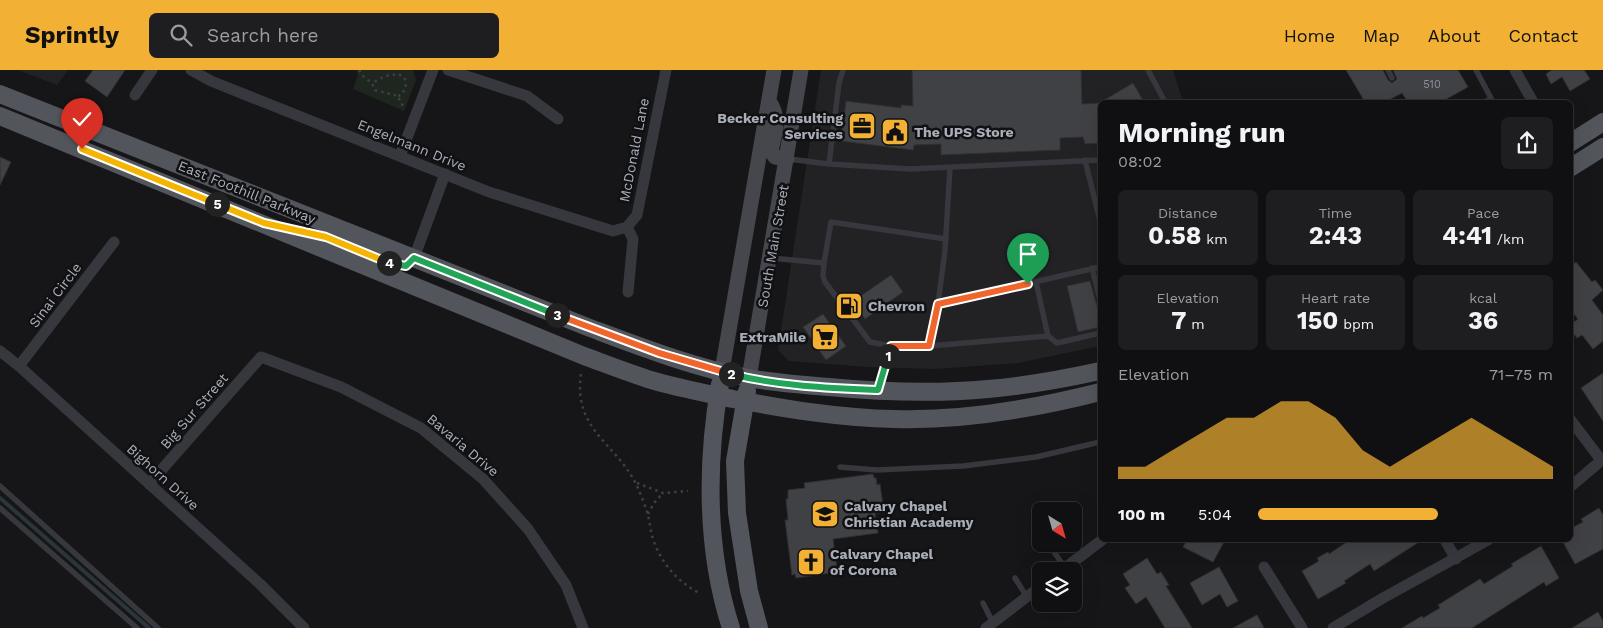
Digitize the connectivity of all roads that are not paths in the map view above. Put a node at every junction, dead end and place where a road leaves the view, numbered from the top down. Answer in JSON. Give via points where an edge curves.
{"nodes":[{"id":1,"x":152,"y":70,"type":"edge"},
{"id":2,"x":191,"y":70,"type":"edge"},
{"id":3,"x":433,"y":70,"type":"edge"},
{"id":4,"x":448,"y":70,"type":"edge"},
{"id":5,"x":666,"y":70,"type":"edge"},
{"id":6,"x":774,"y":70,"type":"edge"},
{"id":7,"x":801,"y":70,"type":"edge"},
{"id":8,"x":843,"y":70,"type":"edge"},
{"id":9,"x":1148,"y":70,"type":"edge"},
{"id":10,"x":1388,"y":70,"type":"edge"},
{"id":11,"x":1476,"y":70,"type":"edge"},
{"id":12,"x":1515,"y":70,"type":"edge"},
{"id":13,"x":1392,"y":78,"type":"dead end"},
{"id":14,"x":0,"y":94,"type":"edge"},
{"id":15,"x":134,"y":95,"type":"dead end"},
{"id":16,"x":769,"y":100,"type":"junction"},
{"id":17,"x":1164,"y":100,"type":"edge"},
{"id":18,"x":1491,"y":100,"type":"edge"},
{"id":19,"x":1532,"y":100,"type":"edge"},
{"id":20,"x":0,"y":116,"type":"edge"},
{"id":21,"x":558,"y":119,"type":"dead end"},
{"id":22,"x":1603,"y":122,"type":"edge"},
{"id":23,"x":1573,"y":141,"type":"edge"},
{"id":24,"x":1603,"y":148,"type":"edge"},
{"id":25,"x":400,"y":156,"type":"junction"},
{"id":26,"x":787,"y":159,"type":"junction"},
{"id":27,"x":1085,"y":160,"type":"junction"},
{"id":28,"x":1098,"y":160,"type":"edge"},
{"id":29,"x":829,"y":164,"type":"junction"},
{"id":30,"x":1573,"y":166,"type":"edge"},
{"id":31,"x":950,"y":168,"type":"junction"},
{"id":32,"x":445,"y":174,"type":"junction"},
{"id":33,"x":1098,"y":213,"type":"edge"},
{"id":34,"x":264,"y":223,"type":"junction"},
{"id":35,"x":627,"y":227,"type":"junction"},
{"id":36,"x":946,"y":239,"type":"junction"},
{"id":37,"x":114,"y":242,"type":"dead end"},
{"id":38,"x":414,"y":258,"type":"junction"},
{"id":39,"x":771,"y":258,"type":"junction"},
{"id":40,"x":824,"y":263,"type":"junction"},
{"id":41,"x":1098,"y":267,"type":"edge"},
{"id":42,"x":1092,"y":268,"type":"junction"},
{"id":43,"x":1036,"y":282,"type":"junction"},
{"id":44,"x":628,"y":292,"type":"dead end"},
{"id":45,"x":1098,"y":292,"type":"edge"},
{"id":46,"x":938,"y":304,"type":"junction"},
{"id":47,"x":1098,"y":333,"type":"edge"},
{"id":48,"x":1048,"y":336,"type":"junction"},
{"id":49,"x":891,"y":346,"type":"junction"},
{"id":50,"x":929,"y":346,"type":"junction"},
{"id":51,"x":0,"y":351,"type":"edge"},
{"id":52,"x":261,"y":357,"type":"joint"},
{"id":53,"x":19,"y":366,"type":"junction"},
{"id":54,"x":722,"y":371,"type":"junction"},
{"id":55,"x":1098,"y":371,"type":"edge"},
{"id":56,"x":749,"y":378,"type":"junction"},
{"id":57,"x":878,"y":390,"type":"junction"},
{"id":58,"x":1098,"y":392,"type":"edge"},
{"id":59,"x":718,"y":396,"type":"junction"},
{"id":60,"x":745,"y":401,"type":"junction"},
{"id":61,"x":1573,"y":423,"type":"edge"},
{"id":62,"x":1098,"y":442,"type":"edge"},
{"id":63,"x":1602,"y":460,"type":"edge"},
{"id":64,"x":840,"y":467,"type":"dead end"},
{"id":65,"x":150,"y":484,"type":"junction"},
{"id":66,"x":1573,"y":484,"type":"edge"},
{"id":67,"x":0,"y":486,"type":"edge"},
{"id":68,"x":0,"y":508,"type":"edge"},
{"id":69,"x":1099,"y":542,"type":"edge"},
{"id":70,"x":1447,"y":542,"type":"edge"},
{"id":71,"x":1484,"y":542,"type":"edge"},
{"id":72,"x":1456,"y":558,"type":"junction"},
{"id":73,"x":1073,"y":562,"type":"edge"},
{"id":74,"x":1264,"y":568,"type":"dead end"},
{"id":75,"x":1015,"y":578,"type":"dead end"},
{"id":76,"x":1032,"y":593,"type":"edge"},
{"id":77,"x":1027,"y":597,"type":"junction"},
{"id":78,"x":983,"y":603,"type":"dead end"},
{"id":79,"x":990,"y":625,"type":"edge"},
{"id":80,"x":137,"y":628,"type":"edge"},
{"id":81,"x":158,"y":628,"type":"edge"},
{"id":82,"x":304,"y":628,"type":"edge"},
{"id":83,"x":583,"y":628,"type":"edge"},
{"id":84,"x":731,"y":628,"type":"edge"},
{"id":85,"x":758,"y":628,"type":"edge"},
{"id":86,"x":1302,"y":628,"type":"edge"},
{"id":87,"x":1333,"y":628,"type":"edge"}],
"edges":[{"from":1,"to":15,"type":"street"},
{"from":2,"to":25,"type":"street","name":"Engelmann Drive"},
{"from":3,"to":25,"type":"street"},
{"from":4,"to":21,"type":"street","via":[[527,96]]},
{"from":5,"to":35,"type":"street","name":"McDonald Lane","via":[[637,215]]},
{"from":6,"to":16,"type":"main road"},
{"from":7,"to":26,"type":"main road","name":"South Main Street"},
{"from":8,"to":29,"type":"lane"},
{"from":9,"to":17,"type":"lane"},
{"from":10,"to":13,"type":"lane"},
{"from":11,"to":18,"type":"lane"},
{"from":12,"to":19,"type":"street"},
{"from":14,"to":38,"type":"main road","name":"East Foothill Parkway"},
{"from":16,"to":26,"type":"main road","via":[[777,120],[771,152],[775,158]]},
{"from":16,"to":54,"type":"main road"},
{"from":20,"to":34,"type":"main road","name":"East Foothill Parkway"},
{"from":22,"to":23,"type":"main road"},
{"from":24,"to":30,"type":"main road"},
{"from":25,"to":32,"type":"street","name":"Engelmann Drive"},
{"from":26,"to":29,"type":"lane"},
{"from":26,"to":39,"type":"main road","name":"South Main Street"},
{"from":27,"to":28,"type":"lane"},
{"from":27,"to":31,"type":"lane"},
{"from":27,"to":33,"type":"lane"},
{"from":29,"to":31,"type":"lane"},
{"from":31,"to":36,"type":"lane"},
{"from":32,"to":35,"type":"street","name":"Engelmann Drive","via":[[490,192],[613,231]]},
{"from":32,"to":38,"type":"street"},
{"from":34,"to":38,"type":"main road","via":[[326,237],[394,265],[406,266]]},
{"from":34,"to":59,"type":"main road","name":"East Foothill Parkway","via":[[584,356],[651,380]]},
{"from":35,"to":44,"type":"street","via":[[633,239]]},
{"from":36,"to":40,"type":"lane","via":[[831,222]]},
{"from":36,"to":46,"type":"lane"},
{"from":37,"to":53,"type":"street","name":"Sinai Circle"},
{"from":38,"to":54,"type":"main road","name":"East Foothill Parkway","via":[[590,328]]},
{"from":39,"to":40,"type":"lane"},
{"from":39,"to":56,"type":"main road","name":"South Main Street"},
{"from":40,"to":49,"type":"lane","via":[[825,282],[870,342]]},
{"from":41,"to":42,"type":"lane"},
{"from":42,"to":43,"type":"lane"},
{"from":42,"to":45,"type":"lane"},
{"from":43,"to":46,"type":"lane"},
{"from":43,"to":48,"type":"lane"},
{"from":46,"to":50,"type":"lane"},
{"from":47,"to":48,"type":"lane","via":[[1057,343]]},
{"from":48,"to":50,"type":"lane"},
{"from":49,"to":50,"type":"lane"},
{"from":49,"to":57,"type":"lane"},
{"from":51,"to":53,"type":"street","name":"Bighorn Drive"},
{"from":52,"to":65,"type":"street","name":"Big Sur Street"},
{"from":52,"to":83,"type":"street","name":"Bavaria Drive","via":[[341,387],[421,428],[483,479],[534,537],[566,585]]},
{"from":53,"to":65,"type":"street","name":"Bighorn Drive"},
{"from":54,"to":56,"type":"main road","name":"East Foothill Parkway"},
{"from":54,"to":59,"type":"main road"},
{"from":55,"to":57,"type":"main road","name":"East Foothill Parkway","via":[[988,389]]},
{"from":56,"to":57,"type":"main road","name":"East Foothill Parkway"},
{"from":56,"to":60,"type":"main road","name":"South Main Street"},
{"from":58,"to":60,"type":"main road","name":"East Foothill Parkway","via":[[993,414],[894,420],[829,415]]},
{"from":59,"to":60,"type":"main road","name":"East Foothill Parkway"},
{"from":59,"to":84,"type":"main road","via":[[710,469],[712,513],[716,566]]},
{"from":60,"to":85,"type":"main road","name":"South Main Street","via":[[735,461],[737,513]]},
{"from":61,"to":63,"type":"street"},
{"from":62,"to":64,"type":"lane","via":[[1036,457],[963,466],[877,470]]},
{"from":63,"to":66,"type":"street"},
{"from":65,"to":82,"type":"street","name":"Bighorn Drive"},
{"from":67,"to":81,"type":"lane"},
{"from":68,"to":80,"type":"lane"},
{"from":69,"to":73,"type":"street"},
{"from":70,"to":72,"type":"street"},
{"from":71,"to":72,"type":"street"},
{"from":72,"to":87,"type":"street"},
{"from":74,"to":86,"type":"street"},
{"from":75,"to":77,"type":"lane"},
{"from":76,"to":77,"type":"street"},
{"from":77,"to":79,"type":"street"},
{"from":78,"to":79,"type":"lane"}]}
